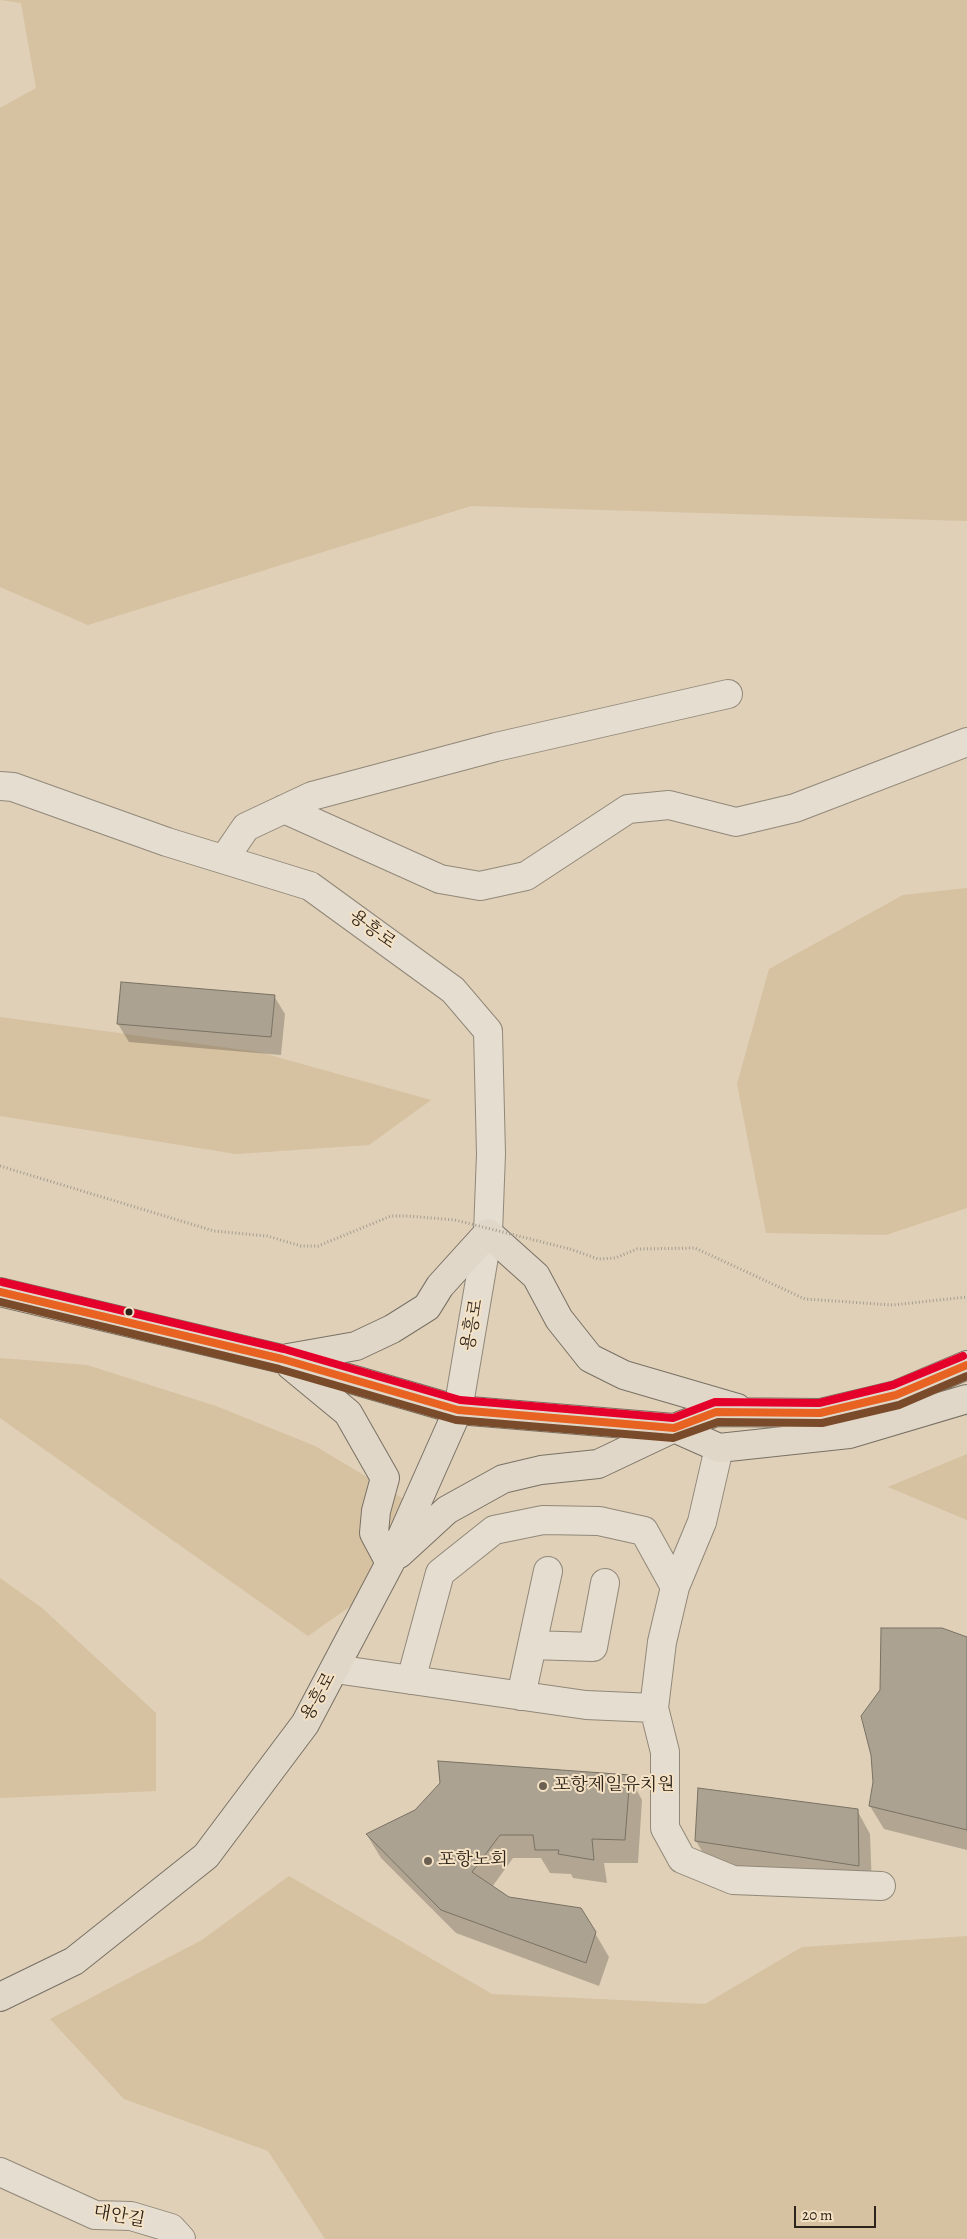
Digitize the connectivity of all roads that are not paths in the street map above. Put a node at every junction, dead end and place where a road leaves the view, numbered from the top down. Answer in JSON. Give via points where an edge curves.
{"nodes":[{"id":1,"x":728,"y":694,"type":"dead end"},
{"id":2,"x":967,"y":742,"type":"edge"},
{"id":3,"x":0,"y":786,"type":"edge"},
{"id":4,"x":284,"y":809,"type":"junction"},
{"id":5,"x":224,"y":859,"type":"junction"},
{"id":6,"x":488,"y":1233,"type":"junction"},
{"id":7,"x":0,"y":1292,"type":"edge"},
{"id":8,"x":282,"y":1359,"type":"junction"},
{"id":9,"x":967,"y":1365,"type":"edge"},
{"id":10,"x":967,"y":1399,"type":"edge"},
{"id":11,"x":458,"y":1410,"type":"junction"},
{"id":12,"x":751,"y":1412,"type":"junction"},
{"id":13,"x":674,"y":1428,"type":"junction"},
{"id":14,"x":719,"y":1448,"type":"junction"},
{"id":15,"x":390,"y":1563,"type":"junction"},
{"id":16,"x":548,"y":1571,"type":"dead end"},
{"id":17,"x":605,"y":1584,"type":"dead end"},
{"id":18,"x":676,"y":1587,"type":"junction"},
{"id":19,"x":532,"y":1644,"type":"junction"},
{"id":20,"x":335,"y":1668,"type":"junction"},
{"id":21,"x":411,"y":1680,"type":"junction"},
{"id":22,"x":521,"y":1696,"type":"junction"},
{"id":23,"x":654,"y":1708,"type":"junction"},
{"id":24,"x":881,"y":1886,"type":"dead end"},
{"id":25,"x":0,"y":1997,"type":"edge"},
{"id":26,"x":0,"y":2172,"type":"edge"},
{"id":27,"x":180,"y":2239,"type":"edge"}],
"edges":[{"from":1,"to":4,"type":"street","via":[[487,750],[312,796]]},
{"from":2,"to":4,"type":"street","via":[[795,808],[736,822],[669,805],[628,809],[526,876],[480,886],[440,878]]},
{"from":3,"to":5,"type":"street","name":"용흥로","via":[[13,787]]},
{"from":4,"to":5,"type":"street","via":[[246,827]]},
{"from":5,"to":6,"type":"street","name":"용흥로","via":[[310,886],[453,990],[488,1031],[491,1154]]},
{"from":6,"to":8,"type":"main road","via":[[440,1286],[427,1307],[392,1329],[356,1346]]},
{"from":6,"to":11,"type":"street","name":"용흥로"},
{"from":6,"to":12,"type":"main road","via":[[536,1276],[559,1319],[590,1358],[624,1375]]},
{"from":7,"to":8,"type":"main road"},
{"from":8,"to":11,"type":"main road"},
{"from":8,"to":15,"type":"main road","via":[[348,1413],[367,1444],[385,1478],[374,1533]]},
{"from":9,"to":12,"type":"main road","via":[[896,1395],[820,1413]]},
{"from":10,"to":14,"type":"main road","via":[[849,1434]]},
{"from":11,"to":13,"type":"main road"},
{"from":11,"to":15,"type":"main road","name":"용흥로"},
{"from":12,"to":13,"type":"main road","via":[[716,1412]]},
{"from":13,"to":14,"type":"main road"},
{"from":13,"to":15,"type":"main road","via":[[598,1464],[540,1470],[503,1479],[447,1510]]},
{"from":14,"to":18,"type":"street","via":[[702,1522]]},
{"from":15,"to":20,"type":"main road","name":"용흥로"},
{"from":16,"to":19,"type":"street"},
{"from":17,"to":19,"type":"street","via":[[593,1647]]},
{"from":18,"to":21,"type":"street","via":[[644,1531],[599,1521],[543,1520],[494,1530],[440,1573]]},
{"from":18,"to":23,"type":"street","via":[[662,1642]]},
{"from":19,"to":22,"type":"street"},
{"from":20,"to":21,"type":"street"},
{"from":20,"to":25,"type":"main road","name":"용흥로","via":[[305,1724],[206,1856],[74,1961]]},
{"from":21,"to":22,"type":"street"},
{"from":22,"to":23,"type":"street","via":[[586,1706]]},
{"from":23,"to":24,"type":"street","via":[[665,1752],[665,1828],[682,1859],[734,1880]]},
{"from":26,"to":27,"type":"street","name":"대안길","via":[[95,2215],[131,2216],[171,2228]]}]}
